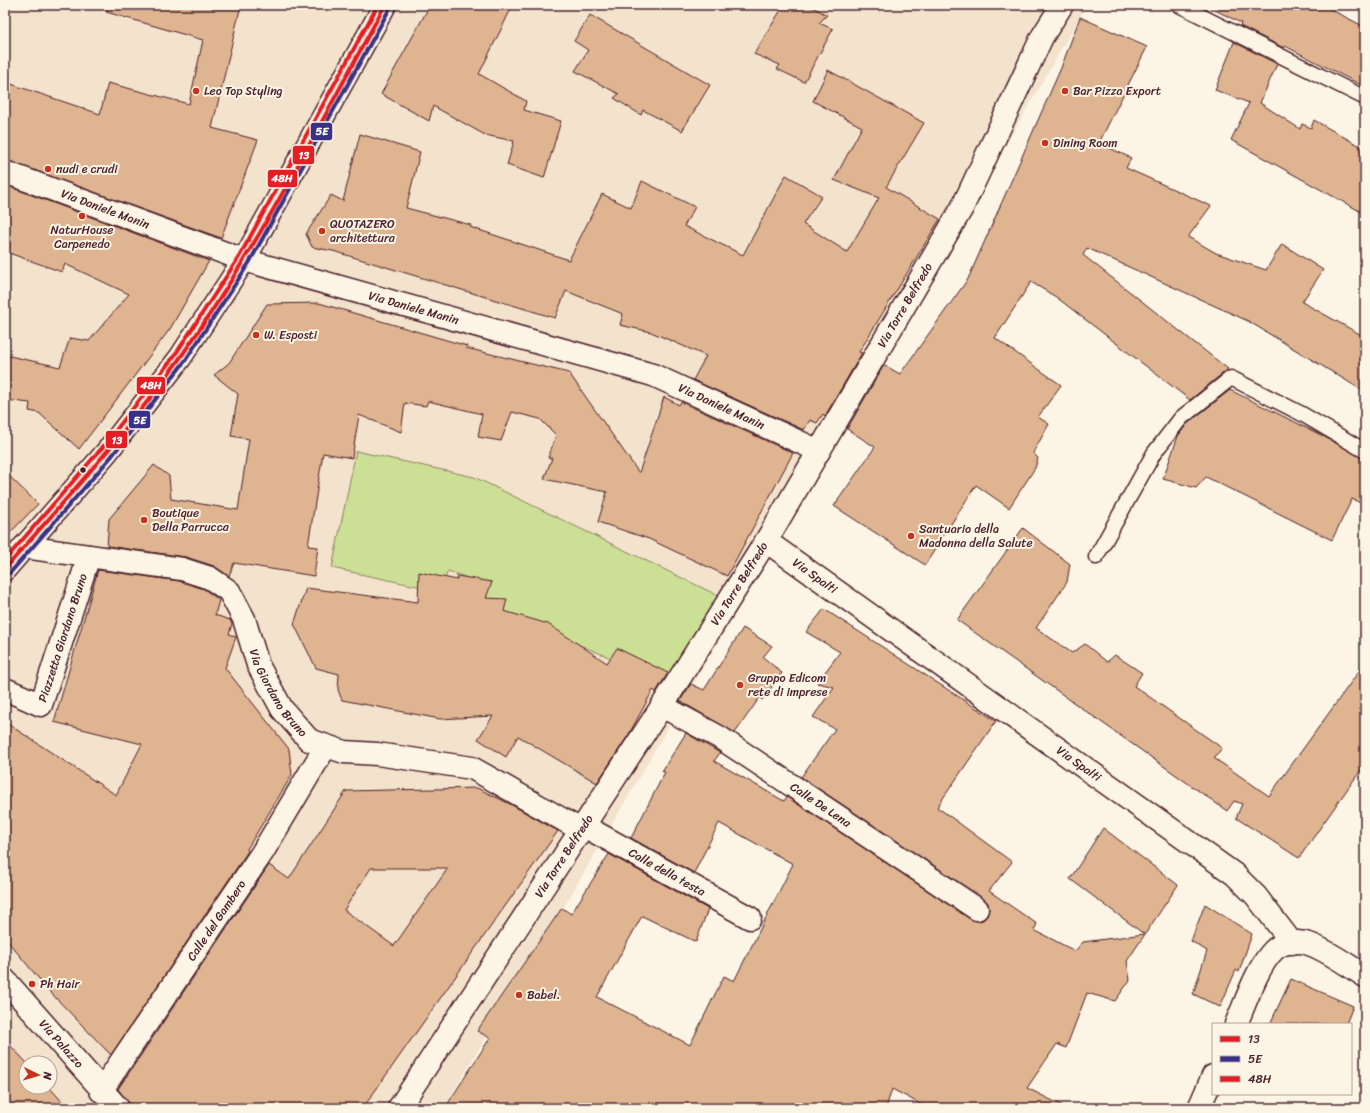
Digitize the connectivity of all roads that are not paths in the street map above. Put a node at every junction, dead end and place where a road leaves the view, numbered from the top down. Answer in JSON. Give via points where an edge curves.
{"nodes":[{"id":1,"x":385,"y":5,"type":"edge"},
{"id":2,"x":1053,"y":5,"type":"edge"},
{"id":3,"x":1062,"y":5,"type":"edge"},
{"id":4,"x":1179,"y":5,"type":"edge"},
{"id":5,"x":1042,"y":37,"type":"junction"},
{"id":6,"x":1365,"y":98,"type":"edge"},
{"id":7,"x":5,"y":172,"type":"edge"},
{"id":8,"x":244,"y":260,"type":"junction"},
{"id":9,"x":819,"y":451,"type":"junction"},
{"id":10,"x":1365,"y":451,"type":"edge"},
{"id":11,"x":766,"y":541,"type":"junction"},
{"id":12,"x":24,"y":547,"type":"junction"},
{"id":13,"x":89,"y":556,"type":"junction"},
{"id":14,"x":1096,"y":557,"type":"dead end"},
{"id":15,"x":5,"y":569,"type":"edge"},
{"id":16,"x":5,"y":689,"type":"edge"},
{"id":17,"x":662,"y":706,"type":"junction"},
{"id":18,"x":326,"y":746,"type":"junction"},
{"id":19,"x":583,"y":828,"type":"junction"},
{"id":20,"x":977,"y":909,"type":"dead end"},
{"id":21,"x":750,"y":918,"type":"dead end"},
{"id":22,"x":1292,"y":943,"type":"junction"},
{"id":23,"x":1365,"y":976,"type":"edge"},
{"id":24,"x":5,"y":980,"type":"edge"},
{"id":25,"x":1236,"y":1023,"type":"edge"},
{"id":26,"x":1212,"y":1078,"type":"edge"},
{"id":27,"x":101,"y":1091,"type":"junction"},
{"id":28,"x":118,"y":1108,"type":"edge"},
{"id":29,"x":400,"y":1108,"type":"edge"},
{"id":30,"x":1199,"y":1108,"type":"edge"}],
"edges":[{"from":1,"to":8,"type":"street"},
{"from":2,"to":5,"type":"street","name":"Via Torre Belfredo"},
{"from":3,"to":5,"type":"street","name":"Via Torre Belfredo"},
{"from":4,"to":6,"type":"lane"},
{"from":5,"to":9,"type":"street","name":"Via Torre Belfredo","via":[[962,208]]},
{"from":7,"to":8,"type":"street","name":"Via Daniele Manin"},
{"from":8,"to":9,"type":"street","name":"Via Daniele Manin","via":[[653,375]]},
{"from":8,"to":12,"type":"street","via":[[175,364],[106,453]]},
{"from":9,"to":11,"type":"street","name":"Via Torre Belfredo"},
{"from":10,"to":14,"type":"lane","via":[[1302,414],[1231,378],[1181,418],[1154,453]]},
{"from":11,"to":17,"type":"street","name":"Via Torre Belfredo"},
{"from":11,"to":22,"type":"street","name":"Via Spalti","via":[[1234,874],[1256,896]]},
{"from":12,"to":13,"type":"street","name":"Via Giordano Bruno"},
{"from":12,"to":15,"type":"street"},
{"from":13,"to":16,"type":"street","name":"Piazzetta Giordano Bruno","via":[[41,705]]},
{"from":13,"to":18,"type":"street","name":"Via Giordano Bruno","via":[[182,569],[210,578],[229,592],[244,619],[258,665],[282,710],[309,740]]},
{"from":17,"to":19,"type":"street","name":"Via Torre Belfredo"},
{"from":17,"to":20,"type":"street","name":"Calle De Lena","via":[[719,737]]},
{"from":18,"to":19,"type":"street","name":"Via Giordano Bruno","via":[[344,752],[377,754],[472,768]]},
{"from":18,"to":27,"type":"street","name":"Calle del Gambero","via":[[262,853]]},
{"from":19,"to":21,"type":"street","name":"Calle della testa"},
{"from":19,"to":29,"type":"street","name":"Via Torre Belfredo"},
{"from":22,"to":23,"type":"street","via":[[1315,946]]},
{"from":22,"to":25,"type":"street","via":[[1278,947],[1272,952],[1257,977]]},
{"from":24,"to":27,"type":"street","name":"Via Palazzo"},
{"from":26,"to":30,"type":"street"},
{"from":27,"to":28,"type":"street","name":"Via Palazzo"}]}
